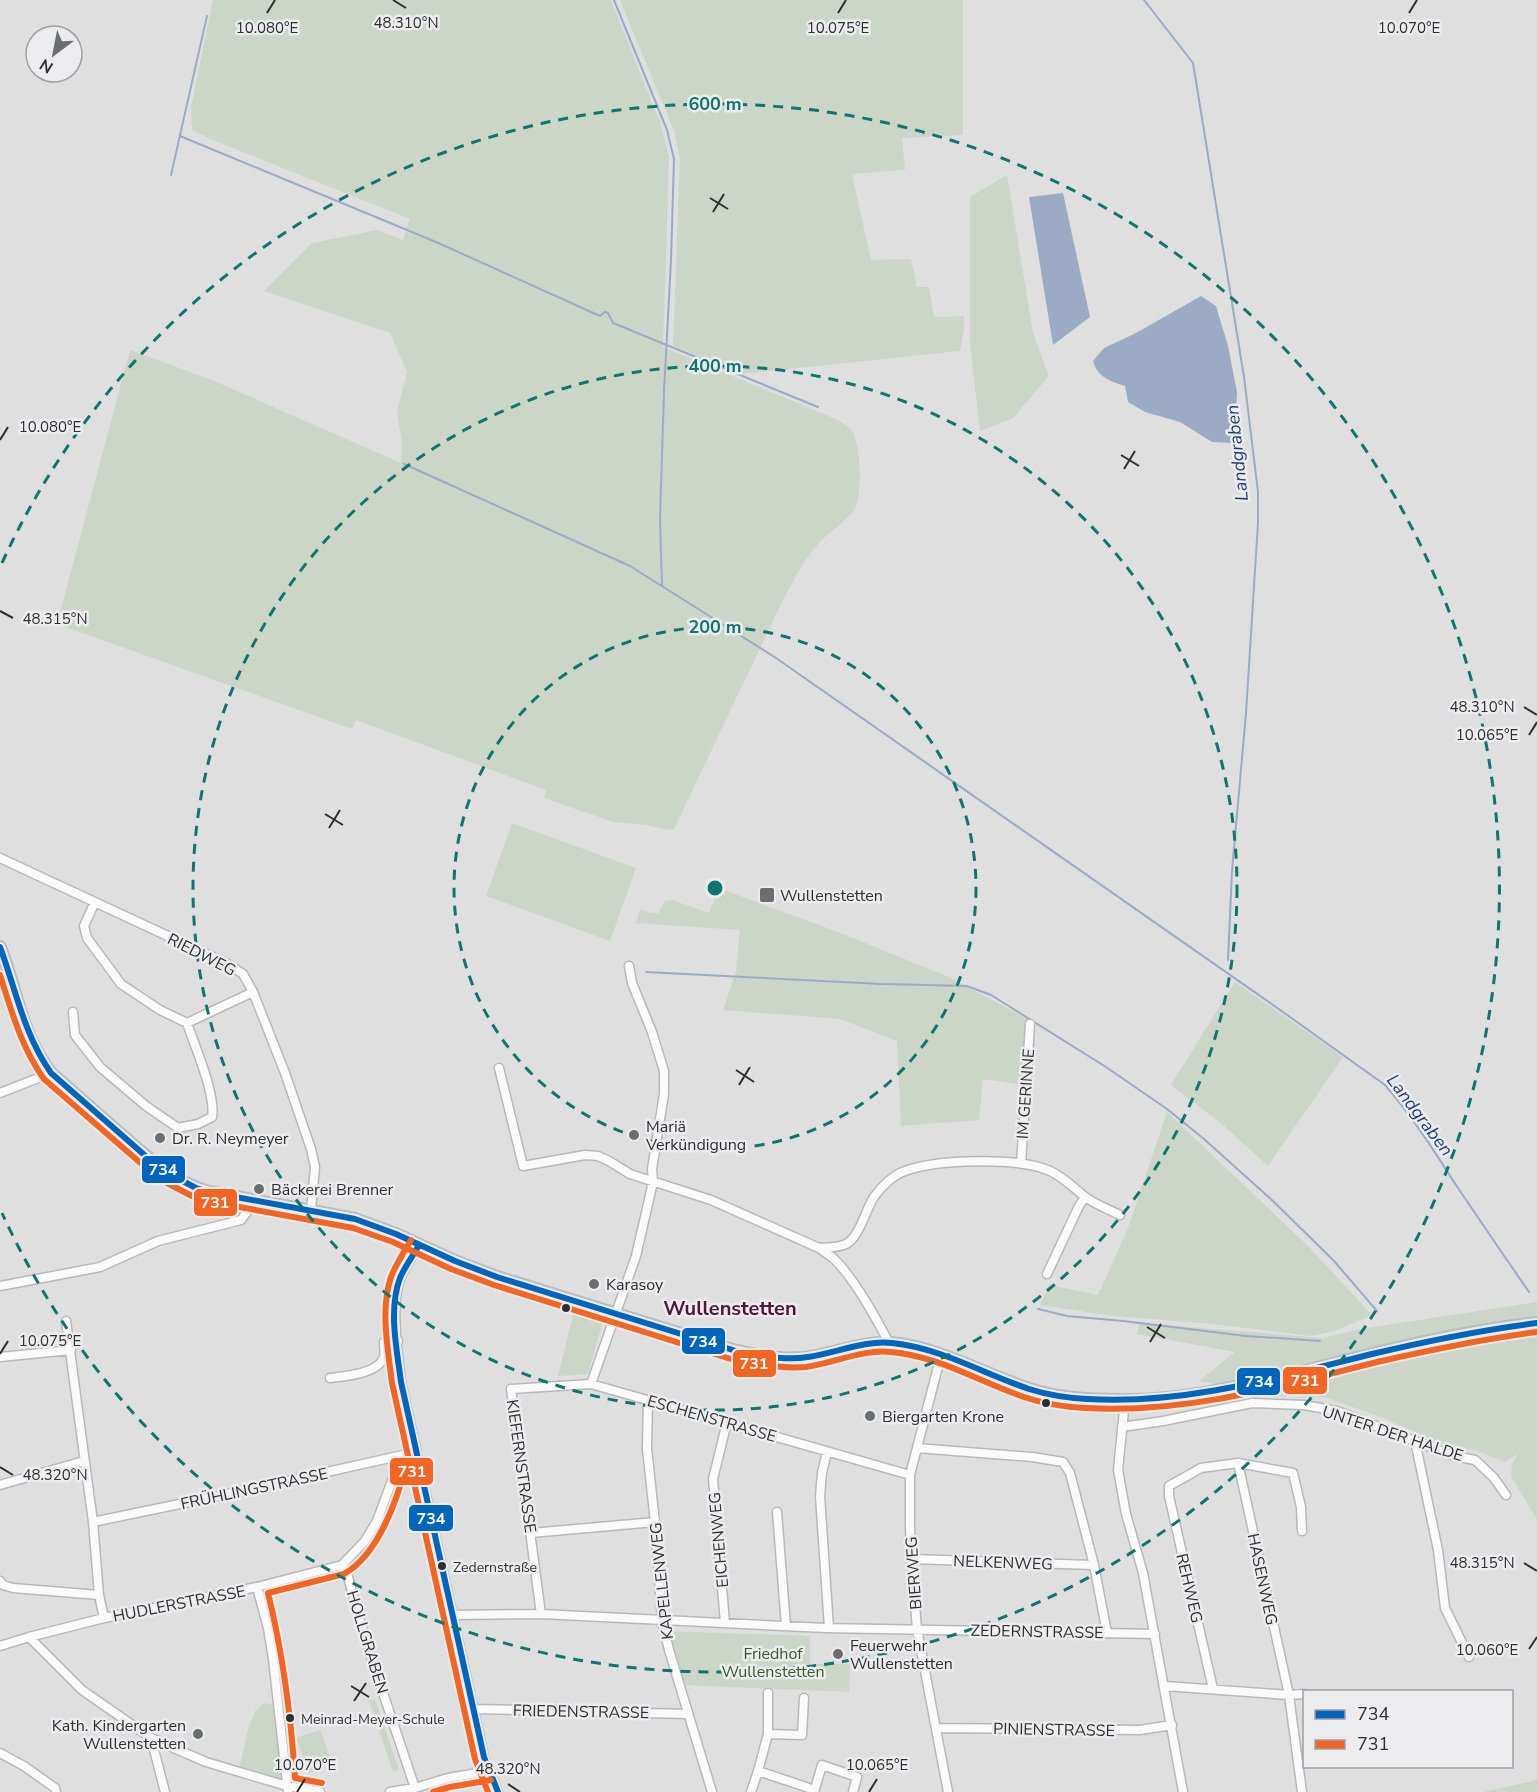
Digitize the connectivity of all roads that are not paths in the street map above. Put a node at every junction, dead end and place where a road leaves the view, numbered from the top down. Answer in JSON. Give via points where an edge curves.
{"nodes":[{"id":1,"x":0,"y":858,"type":"edge"},
{"id":2,"x":95,"y":902,"type":"junction"},
{"id":3,"x":0,"y":947,"type":"edge"},
{"id":4,"x":629,"y":966,"type":"dead end"},
{"id":5,"x":0,"y":984,"type":"edge"},
{"id":6,"x":13,"y":986,"type":"junction"},
{"id":7,"x":253,"y":992,"type":"junction"},
{"id":8,"x":73,"y":1012,"type":"dead end"},
{"id":9,"x":187,"y":1023,"type":"junction"},
{"id":10,"x":1030,"y":1024,"type":"dead end"},
{"id":11,"x":499,"y":1068,"type":"dead end"},
{"id":12,"x":51,"y":1073,"type":"junction"},
{"id":13,"x":0,"y":1093,"type":"edge"},
{"id":14,"x":1021,"y":1164,"type":"junction"},
{"id":15,"x":653,"y":1182,"type":"junction"},
{"id":16,"x":1085,"y":1197,"type":"junction"},
{"id":17,"x":255,"y":1202,"type":"junction"},
{"id":18,"x":311,"y":1210,"type":"junction"},
{"id":19,"x":1120,"y":1215,"type":"dead end"},
{"id":20,"x":419,"y":1245,"type":"junction"},
{"id":21,"x":819,"y":1248,"type":"junction"},
{"id":22,"x":1047,"y":1274,"type":"dead end"},
{"id":23,"x":0,"y":1286,"type":"edge"},
{"id":24,"x":616,"y":1314,"type":"junction"},
{"id":25,"x":66,"y":1321,"type":"dead end"},
{"id":26,"x":1537,"y":1323,"type":"edge"},
{"id":27,"x":398,"y":1341,"type":"junction"},
{"id":28,"x":889,"y":1343,"type":"junction"},
{"id":29,"x":71,"y":1350,"type":"junction"},
{"id":30,"x":941,"y":1355,"type":"junction"},
{"id":31,"x":0,"y":1357,"type":"edge"},
{"id":32,"x":330,"y":1378,"type":"dead end"},
{"id":33,"x":591,"y":1384,"type":"junction"},
{"id":34,"x":511,"y":1389,"type":"joint"},
{"id":35,"x":648,"y":1400,"type":"junction"},
{"id":36,"x":1125,"y":1400,"type":"junction"},
{"id":37,"x":727,"y":1422,"type":"junction"},
{"id":38,"x":1122,"y":1427,"type":"junction"},
{"id":39,"x":1414,"y":1441,"type":"junction"},
{"id":40,"x":917,"y":1448,"type":"junction"},
{"id":41,"x":416,"y":1452,"type":"junction"},
{"id":42,"x":827,"y":1452,"type":"junction"},
{"id":43,"x":400,"y":1456,"type":"junction"},
{"id":44,"x":84,"y":1461,"type":"junction"},
{"id":45,"x":1238,"y":1462,"type":"junction"},
{"id":46,"x":910,"y":1475,"type":"junction"},
{"id":47,"x":0,"y":1485,"type":"edge"},
{"id":48,"x":1506,"y":1495,"type":"dead end"},
{"id":49,"x":777,"y":1512,"type":"dead end"},
{"id":50,"x":93,"y":1522,"type":"junction"},
{"id":51,"x":655,"y":1522,"type":"junction"},
{"id":52,"x":1302,"y":1531,"type":"dead end"},
{"id":53,"x":531,"y":1533,"type":"junction"},
{"id":54,"x":911,"y":1559,"type":"junction"},
{"id":55,"x":342,"y":1565,"type":"junction"},
{"id":56,"x":1094,"y":1565,"type":"junction"},
{"id":57,"x":0,"y":1581,"type":"edge"},
{"id":58,"x":257,"y":1587,"type":"junction"},
{"id":59,"x":99,"y":1595,"type":"junction"},
{"id":60,"x":541,"y":1614,"type":"junction"},
{"id":61,"x":452,"y":1615,"type":"junction"},
{"id":62,"x":104,"y":1618,"type":"junction"},
{"id":63,"x":662,"y":1621,"type":"junction"},
{"id":64,"x":725,"y":1623,"type":"junction"},
{"id":65,"x":786,"y":1626,"type":"junction"},
{"id":66,"x":829,"y":1628,"type":"junction"},
{"id":67,"x":917,"y":1629,"type":"junction"},
{"id":68,"x":1107,"y":1633,"type":"junction"},
{"id":69,"x":1155,"y":1634,"type":"junction"},
{"id":70,"x":29,"y":1637,"type":"junction"},
{"id":71,"x":0,"y":1646,"type":"edge"},
{"id":72,"x":1469,"y":1657,"type":"dead end"},
{"id":73,"x":1165,"y":1686,"type":"junction"},
{"id":74,"x":1213,"y":1689,"type":"junction"},
{"id":75,"x":768,"y":1693,"type":"dead end"},
{"id":76,"x":1303,"y":1694,"type":"edge"},
{"id":77,"x":1289,"y":1695,"type":"junction"},
{"id":78,"x":804,"y":1698,"type":"dead end"},
{"id":79,"x":473,"y":1709,"type":"junction"},
{"id":80,"x":688,"y":1714,"type":"junction"},
{"id":81,"x":1172,"y":1725,"type":"junction"},
{"id":82,"x":936,"y":1728,"type":"junction"},
{"id":83,"x":768,"y":1734,"type":"junction"},
{"id":84,"x":151,"y":1738,"type":"junction"},
{"id":85,"x":0,"y":1753,"type":"edge"},
{"id":86,"x":489,"y":1771,"type":"junction"},
{"id":87,"x":758,"y":1771,"type":"junction"},
{"id":88,"x":415,"y":1788,"type":"junction"},
{"id":89,"x":287,"y":1789,"type":"edge"},
{"id":90,"x":56,"y":1792,"type":"edge"},
{"id":91,"x":165,"y":1792,"type":"edge"},
{"id":92,"x":320,"y":1792,"type":"edge"},
{"id":93,"x":390,"y":1792,"type":"edge"},
{"id":94,"x":498,"y":1792,"type":"edge"},
{"id":95,"x":712,"y":1792,"type":"edge"},
{"id":96,"x":751,"y":1792,"type":"edge"},
{"id":97,"x":814,"y":1792,"type":"edge"},
{"id":98,"x":853,"y":1792,"type":"edge"},
{"id":99,"x":948,"y":1792,"type":"edge"},
{"id":100,"x":1183,"y":1792,"type":"edge"},
{"id":101,"x":1302,"y":1792,"type":"edge"}],
"edges":[{"from":1,"to":2,"type":"street","name":"RIEDWEG"},
{"from":2,"to":7,"type":"street","name":"RIEDWEG","via":[[228,964],[243,974]]},
{"from":2,"to":9,"type":"street","via":[[84,926],[87,938],[121,984]]},
{"from":3,"to":6,"type":"main road"},
{"from":4,"to":15,"type":"street","via":[[664,1071]]},
{"from":5,"to":6,"type":"street"},
{"from":6,"to":12,"type":"main road","via":[[30,1041]]},
{"from":7,"to":9,"type":"street"},
{"from":7,"to":18,"type":"street","name":"RIEDWEG","via":[[311,1149],[315,1167]]},
{"from":8,"to":9,"type":"street","via":[[75,1035],[100,1067],[178,1128],[212,1117],[213,1109]]},
{"from":10,"to":14,"type":"street","name":"IM GERINNE"},
{"from":11,"to":15,"type":"street","via":[[523,1166],[598,1156]]},
{"from":12,"to":13,"type":"street"},
{"from":12,"to":17,"type":"main road","via":[[176,1179],[192,1188]]},
{"from":14,"to":16,"type":"street","via":[[1053,1172]]},
{"from":14,"to":21,"type":"street","via":[[949,1162],[906,1171],[874,1197],[849,1243]]},
{"from":15,"to":21,"type":"street","via":[[711,1200]]},
{"from":15,"to":24,"type":"street","via":[[636,1256]]},
{"from":16,"to":19,"type":"street"},
{"from":16,"to":22,"type":"street"},
{"from":17,"to":18,"type":"main road"},
{"from":17,"to":23,"type":"street","via":[[241,1220],[158,1241],[100,1267]]},
{"from":18,"to":20,"type":"main road","via":[[355,1219]]},
{"from":20,"to":24,"type":"main road","via":[[491,1275]]},
{"from":20,"to":27,"type":"street","via":[[398,1285]]},
{"from":21,"to":28,"type":"street","via":[[846,1274]]},
{"from":24,"to":28,"type":"main road","via":[[736,1351],[772,1358],[794,1359],[859,1345]]},
{"from":24,"to":33,"type":"street"},
{"from":25,"to":29,"type":"street"},
{"from":26,"to":36,"type":"main road","via":[[1440,1339],[1197,1395]]},
{"from":27,"to":32,"type":"street","via":[[384,1342],[384,1357],[377,1367]]},
{"from":27,"to":41,"type":"street","via":[[401,1382]]},
{"from":28,"to":30,"type":"main road"},
{"from":29,"to":31,"type":"street"},
{"from":29,"to":44,"type":"street"},
{"from":30,"to":36,"type":"main road","via":[[1052,1396]]},
{"from":30,"to":40,"type":"street","name":"BIERWEG"},
{"from":33,"to":34,"type":"street","name":"ESCHENSTRASSE"},
{"from":33,"to":35,"type":"street","name":"ESCHENSTRASSE"},
{"from":34,"to":53,"type":"street","name":"KIEFERNSTRASSE"},
{"from":35,"to":37,"type":"street","name":"ESCHENSTRASSE"},
{"from":35,"to":51,"type":"street","name":"KAPELLENWEG","via":[[647,1449]]},
{"from":36,"to":38,"type":"street"},
{"from":37,"to":42,"type":"street","name":"ESCHENSTRASSE"},
{"from":37,"to":64,"type":"street","name":"EICHENWEG","via":[[713,1479]]},
{"from":38,"to":39,"type":"street","name":"UNTER DER HALDE","via":[[1252,1403],[1296,1405],[1337,1411]]},
{"from":38,"to":69,"type":"street","via":[[1118,1470]]},
{"from":39,"to":48,"type":"street","name":"UNTER DER HALDE","via":[[1475,1460]]},
{"from":39,"to":72,"type":"street","via":[[1435,1535],[1445,1608]]},
{"from":40,"to":46,"type":"street","name":"BIERWEG"},
{"from":40,"to":56,"type":"street","via":[[1064,1462]]},
{"from":41,"to":43,"type":"street","name":"FRÜHLINGSTRASSE"},
{"from":41,"to":61,"type":"street"},
{"from":42,"to":46,"type":"street","name":"ESCHENSTRASSE"},
{"from":42,"to":66,"type":"street","via":[[820,1496]]},
{"from":43,"to":50,"type":"street","name":"FRÜHLINGSTRASSE"},
{"from":43,"to":55,"type":"street","via":[[376,1521],[365,1541]]},
{"from":44,"to":47,"type":"street"},
{"from":44,"to":50,"type":"street"},
{"from":45,"to":52,"type":"street","via":[[1293,1473]]},
{"from":45,"to":74,"type":"street","name":"REHWEG","via":[[1201,1468],[1169,1486]]},
{"from":45,"to":77,"type":"street","name":"HASENWEG"},
{"from":46,"to":54,"type":"street","name":"BIERWEG"},
{"from":49,"to":65,"type":"street"},
{"from":50,"to":59,"type":"street"},
{"from":51,"to":53,"type":"street"},
{"from":51,"to":63,"type":"street","name":"KAPELLENWEG"},
{"from":53,"to":60,"type":"street","name":"KIEFERNSTRASSE"},
{"from":54,"to":56,"type":"street","name":"NELKENWEG"},
{"from":54,"to":67,"type":"street","name":"BIERWEG"},
{"from":55,"to":58,"type":"street","name":"HUDLERSTRASSE"},
{"from":55,"to":88,"type":"street","name":"HOLLGRABEN"},
{"from":56,"to":68,"type":"street"},
{"from":57,"to":59,"type":"street","via":[[13,1588]]},
{"from":58,"to":62,"type":"street","name":"HUDLERSTRASSE"},
{"from":58,"to":89,"type":"street","via":[[273,1659]]},
{"from":59,"to":62,"type":"street"},
{"from":60,"to":61,"type":"street","name":"ZEDERNSTRASSE"},
{"from":60,"to":63,"type":"street","name":"ZEDERNSTRASSE"},
{"from":61,"to":79,"type":"street"},
{"from":62,"to":70,"type":"street","name":"HUDLERSTRASSE"},
{"from":63,"to":64,"type":"street","name":"ZEDERNSTRASSE"},
{"from":63,"to":80,"type":"street","name":"KAPELLENWEG"},
{"from":64,"to":65,"type":"street","name":"ZEDERNSTRASSE"},
{"from":65,"to":66,"type":"street","name":"ZEDERNSTRASSE"},
{"from":66,"to":67,"type":"street","name":"ZEDERNSTRASSE"},
{"from":67,"to":68,"type":"street","name":"ZEDERNSTRASSE"},
{"from":67,"to":82,"type":"street","name":"BIERWEG"},
{"from":68,"to":69,"type":"street","name":"ZEDERNSTRASSE"},
{"from":69,"to":73,"type":"street"},
{"from":70,"to":71,"type":"street","name":"HUDLERSTRASSE"},
{"from":70,"to":84,"type":"street","via":[[82,1690]]},
{"from":73,"to":74,"type":"street"},
{"from":73,"to":81,"type":"street"},
{"from":74,"to":77,"type":"street"},
{"from":75,"to":83,"type":"street"},
{"from":76,"to":77,"type":"street"},
{"from":77,"to":101,"type":"street","name":"HASENWEG"},
{"from":78,"to":83,"type":"street","via":[[802,1735]]},
{"from":79,"to":80,"type":"street","name":"FRIEDENSTRASSE"},
{"from":79,"to":86,"type":"street"},
{"from":80,"to":95,"type":"street","name":"KAPELLENWEG"},
{"from":81,"to":82,"type":"street","name":"PINIENSTRASSE","via":[[1140,1730]]},
{"from":81,"to":100,"type":"street"},
{"from":82,"to":99,"type":"street","name":"BIERWEG"},
{"from":83,"to":87,"type":"street"},
{"from":84,"to":89,"type":"street","via":[[206,1762]]},
{"from":84,"to":91,"type":"street"},
{"from":85,"to":90,"type":"street","via":[[24,1766]]},
{"from":86,"to":88,"type":"street"},
{"from":86,"to":94,"type":"street"},
{"from":87,"to":96,"type":"street"},
{"from":87,"to":97,"type":"street"},
{"from":88,"to":93,"type":"street"},
{"from":89,"to":92,"type":"street"},
{"from":97,"to":98,"type":"street","via":[[822,1765],[857,1776]]}]}
